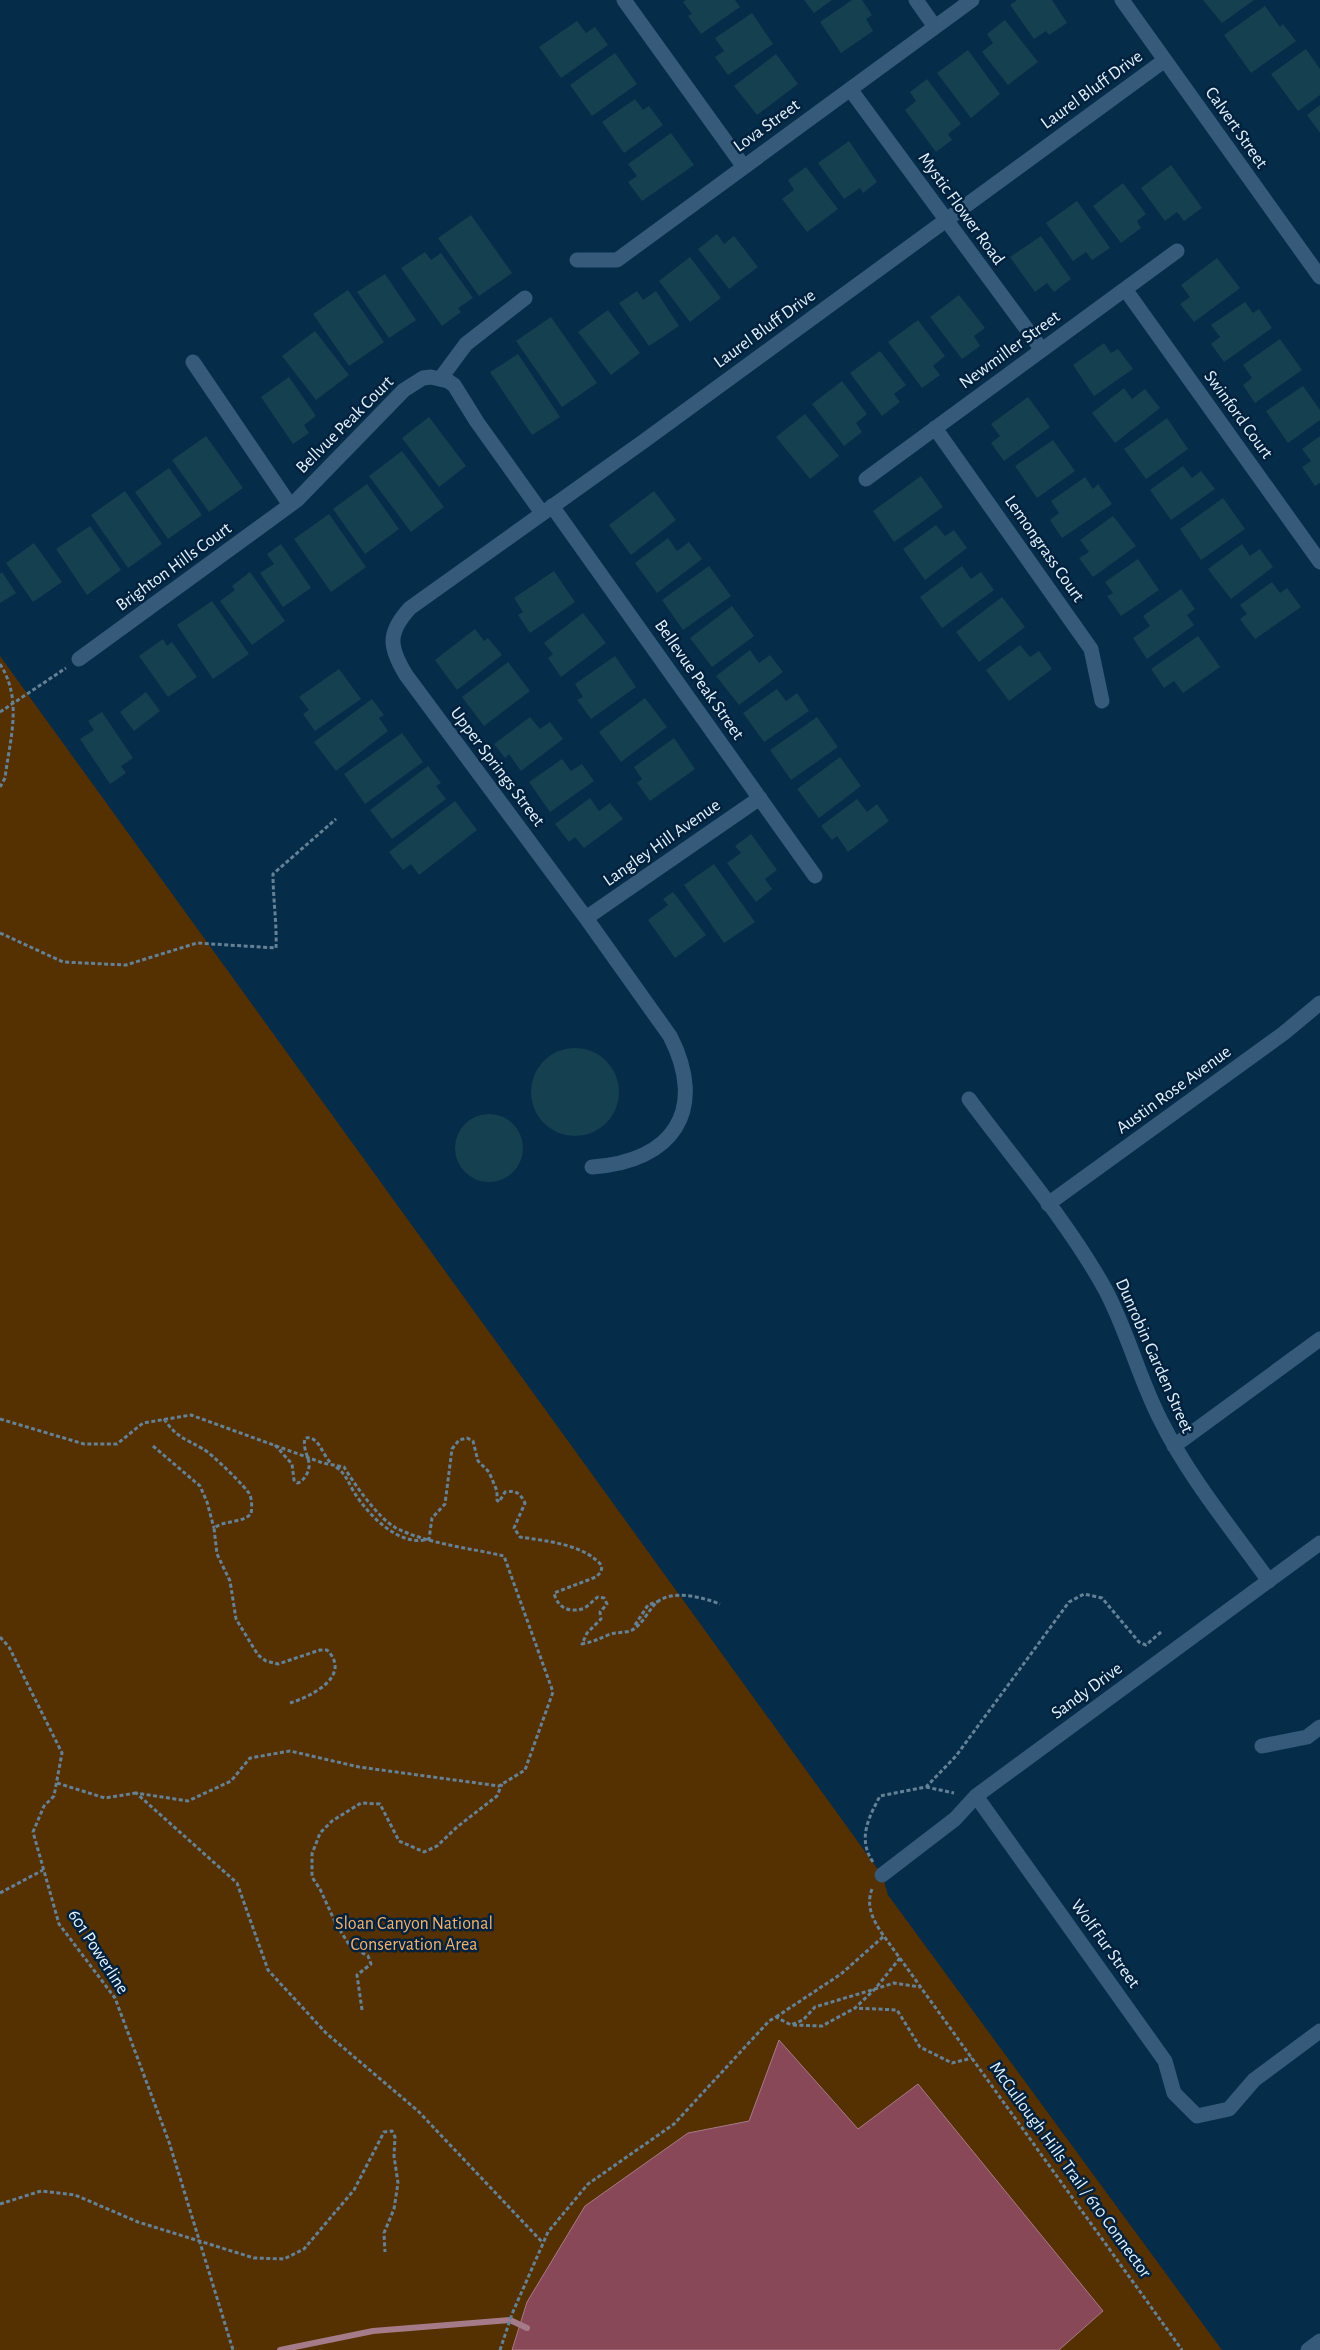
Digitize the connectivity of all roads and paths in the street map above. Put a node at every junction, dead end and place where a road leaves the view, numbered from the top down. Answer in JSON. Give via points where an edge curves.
{"nodes":[{"id":1,"x":624,"y":0,"type":"edge"},
{"id":2,"x":916,"y":0,"type":"edge"},
{"id":3,"x":972,"y":0,"type":"edge"},
{"id":4,"x":1122,"y":0,"type":"edge"},
{"id":5,"x":935,"y":27,"type":"junction"},
{"id":6,"x":1165,"y":60,"type":"junction"},
{"id":7,"x":850,"y":89,"type":"junction"},
{"id":8,"x":744,"y":167,"type":"junction"},
{"id":9,"x":946,"y":220,"type":"junction"},
{"id":10,"x":1177,"y":251,"type":"dead end"},
{"id":11,"x":577,"y":260,"type":"dead end"},
{"id":12,"x":1320,"y":277,"type":"edge"},
{"id":13,"x":1125,"y":289,"type":"junction"},
{"id":14,"x":525,"y":298,"type":"dead end"},
{"id":15,"x":1042,"y":350,"type":"junction"},
{"id":16,"x":193,"y":362,"type":"dead end"},
{"id":17,"x":440,"y":378,"type":"junction"},
{"id":18,"x":935,"y":428,"type":"junction"},
{"id":19,"x":866,"y":479,"type":"dead end"},
{"id":20,"x":290,"y":505,"type":"junction"},
{"id":21,"x":547,"y":510,"type":"junction"},
{"id":22,"x":1320,"y":562,"type":"edge"},
{"id":23,"x":393,"y":632,"type":"joint"},
{"id":24,"x":79,"y":659,"type":"joint"},
{"id":25,"x":0,"y":664,"type":"edge"},
{"id":26,"x":1102,"y":700,"type":"dead end"},
{"id":27,"x":15,"y":702,"type":"junction"},
{"id":28,"x":0,"y":712,"type":"edge"},
{"id":29,"x":0,"y":787,"type":"edge"},
{"id":30,"x":760,"y":798,"type":"junction"},
{"id":31,"x":336,"y":819,"type":"dead end"},
{"id":32,"x":815,"y":876,"type":"dead end"},
{"id":33,"x":586,"y":918,"type":"junction"},
{"id":34,"x":0,"y":933,"type":"edge"},
{"id":35,"x":1320,"y":1003,"type":"edge"},
{"id":36,"x":969,"y":1099,"type":"dead end"},
{"id":37,"x":592,"y":1167,"type":"dead end"},
{"id":38,"x":1048,"y":1204,"type":"junction"},
{"id":39,"x":1320,"y":1339,"type":"edge"},
{"id":40,"x":0,"y":1419,"type":"edge"},
{"id":41,"x":164,"y":1419,"type":"junction"},
{"id":42,"x":275,"y":1445,"type":"junction"},
{"id":43,"x":152,"y":1446,"type":"dead end"},
{"id":44,"x":1174,"y":1446,"type":"junction"},
{"id":45,"x":308,"y":1457,"type":"junction"},
{"id":46,"x":333,"y":1465,"type":"junction"},
{"id":47,"x":214,"y":1528,"type":"junction"},
{"id":48,"x":429,"y":1539,"type":"junction"},
{"id":49,"x":1320,"y":1543,"type":"edge"},
{"id":50,"x":1269,"y":1581,"type":"junction"},
{"id":51,"x":660,"y":1600,"type":"junction"},
{"id":52,"x":720,"y":1604,"type":"dead end"},
{"id":53,"x":634,"y":1627,"type":"junction"},
{"id":54,"x":1161,"y":1632,"type":"dead end"},
{"id":55,"x":0,"y":1637,"type":"edge"},
{"id":56,"x":290,"y":1703,"type":"dead end"},
{"id":57,"x":1320,"y":1727,"type":"edge"},
{"id":58,"x":1262,"y":1746,"type":"dead end"},
{"id":59,"x":57,"y":1783,"type":"junction"},
{"id":60,"x":502,"y":1784,"type":"junction"},
{"id":61,"x":926,"y":1787,"type":"junction"},
{"id":62,"x":136,"y":1793,"type":"junction"},
{"id":63,"x":976,"y":1796,"type":"junction"},
{"id":64,"x":42,"y":1870,"type":"junction"},
{"id":65,"x":882,"y":1875,"type":"junction"},
{"id":66,"x":0,"y":1893,"type":"edge"},
{"id":67,"x":884,"y":1936,"type":"junction"},
{"id":68,"x":900,"y":1958,"type":"junction"},
{"id":69,"x":921,"y":1987,"type":"junction"},
{"id":70,"x":875,"y":1989,"type":"junction"},
{"id":71,"x":855,"y":2008,"type":"junction"},
{"id":72,"x":362,"y":2010,"type":"dead end"},
{"id":73,"x":776,"y":2018,"type":"junction"},
{"id":74,"x":790,"y":2025,"type":"junction"},
{"id":75,"x":1320,"y":2031,"type":"edge"},
{"id":76,"x":972,"y":2058,"type":"junction"},
{"id":77,"x":0,"y":2204,"type":"edge"},
{"id":78,"x":200,"y":2240,"type":"junction"},
{"id":79,"x":543,"y":2242,"type":"junction"},
{"id":80,"x":385,"y":2252,"type":"dead end"},
{"id":81,"x":1320,"y":2341,"type":"edge"},
{"id":82,"x":233,"y":2350,"type":"edge"},
{"id":83,"x":500,"y":2350,"type":"edge"},
{"id":84,"x":1182,"y":2350,"type":"edge"},
{"id":85,"x":1308,"y":2350,"type":"edge"}],
"edges":[{"from":1,"to":8,"type":"street"},
{"from":2,"to":5,"type":"street"},
{"from":3,"to":5,"type":"street","name":"Lova Street"},
{"from":4,"to":6,"type":"street","name":"Calvert Street"},
{"from":5,"to":7,"type":"street","name":"Lova Street"},
{"from":6,"to":9,"type":"street","name":"Laurel Bluff Drive"},
{"from":6,"to":12,"type":"street","name":"Calvert Street"},
{"from":7,"to":8,"type":"street","name":"Lova Street"},
{"from":7,"to":9,"type":"street","name":"Mystic Flower Road"},
{"from":8,"to":11,"type":"street","name":"Lova Street","via":[[617,260]]},
{"from":9,"to":15,"type":"street","name":"Mystic Flower Road"},
{"from":9,"to":21,"type":"street","name":"Laurel Bluff Drive"},
{"from":10,"to":13,"type":"street","name":"Newmiller Street"},
{"from":13,"to":15,"type":"street","name":"Newmiller Street"},
{"from":13,"to":22,"type":"street","name":"Swinford Court"},
{"from":14,"to":17,"type":"street","via":[[466,344]]},
{"from":15,"to":18,"type":"street","name":"Newmiller Street"},
{"from":16,"to":20,"type":"street"},
{"from":17,"to":20,"type":"street","name":"Bellvue Peak Court","via":[[423,378],[404,390]]},
{"from":17,"to":21,"type":"street","via":[[460,392],[476,422]]},
{"from":18,"to":19,"type":"street","name":"Newmiller Street"},
{"from":18,"to":26,"type":"street","name":"Lemongrass Court","via":[[1092,649]]},
{"from":20,"to":24,"type":"street","name":"Brighton Hills Court"},
{"from":21,"to":23,"type":"street","name":"Laurel Bluff Drive","via":[[410,608]]},
{"from":21,"to":30,"type":"street","name":"Bellevue Peak Street"},
{"from":23,"to":33,"type":"street","name":"Upper Springs Street","via":[[392,647],[406,675]]},
{"from":24,"to":27,"type":"path"},
{"from":25,"to":27,"type":"path","via":[[8,677]]},
{"from":27,"to":28,"type":"path"},
{"from":27,"to":29,"type":"path","via":[[5,778]]},
{"from":30,"to":32,"type":"street","name":"Bellevue Peak Street"},
{"from":30,"to":33,"type":"street","name":"Langley Hill Avenue"},
{"from":31,"to":34,"type":"path","via":[[274,874],[276,948],[197,944],[126,966],[63,962]]},
{"from":33,"to":37,"type":"street","name":"Upper Springs Street","via":[[670,1036],[681,1057],[686,1078],[686,1104],[676,1126],[658,1147],[614,1165]]},
{"from":35,"to":38,"type":"street","name":"Austin Rose Avenue"},
{"from":36,"to":38,"type":"street","name":"Dunrobin Garden Street"},
{"from":38,"to":44,"type":"street","name":"Dunrobin Garden Street","via":[[1105,1290]]},
{"from":39,"to":44,"type":"street"},
{"from":40,"to":41,"type":"path","via":[[84,1444],[116,1444],[143,1423]]},
{"from":41,"to":42,"type":"path","via":[[190,1415]]},
{"from":41,"to":47,"type":"path","via":[[188,1442],[204,1449],[250,1494],[251,1514],[248,1518],[221,1522]]},
{"from":42,"to":45,"type":"path"},
{"from":42,"to":45,"type":"path","via":[[292,1464],[297,1483],[310,1470]]},
{"from":43,"to":47,"type":"path","via":[[200,1486]]},
{"from":44,"to":50,"type":"street","name":"Dunrobin Garden Street"},
{"from":45,"to":46,"type":"path"},
{"from":45,"to":46,"type":"path","via":[[303,1440],[309,1437],[316,1441],[324,1457]]},
{"from":46,"to":48,"type":"path","via":[[344,1467],[360,1494],[395,1527]]},
{"from":46,"to":48,"type":"path","via":[[346,1476],[355,1494],[386,1529],[403,1538]]},
{"from":47,"to":56,"type":"path","via":[[217,1554],[230,1581],[236,1619],[258,1655],[278,1664],[327,1650],[335,1663],[324,1688],[308,1698]]},
{"from":48,"to":53,"type":"path","via":[[432,1518],[445,1504],[452,1449],[459,1440],[468,1438],[473,1441],[478,1461],[489,1472],[497,1500],[499,1502],[505,1492],[521,1495],[525,1503],[514,1528],[520,1538],[563,1545],[596,1559],[602,1566],[596,1577],[554,1593],[556,1603],[572,1609],[583,1609],[598,1597],[604,1598],[606,1604],[600,1612],[601,1619],[582,1644],[630,1631]]},
{"from":48,"to":60,"type":"path","via":[[504,1556],[553,1692],[525,1770]]},
{"from":49,"to":50,"type":"street","name":"Sandy Drive"},
{"from":50,"to":63,"type":"street","name":"Sandy Drive"},
{"from":51,"to":52,"type":"path","via":[[700,1597]]},
{"from":51,"to":53,"type":"path"},
{"from":51,"to":53,"type":"path","via":[[648,1604]]},
{"from":54,"to":61,"type":"path","via":[[1146,1645],[1139,1642],[1102,1598],[1084,1594],[1069,1602],[956,1756]]},
{"from":55,"to":59,"type":"path","name":"601 Powerline","via":[[9,1647],[62,1754]]},
{"from":57,"to":58,"type":"street","via":[[1307,1737]]},
{"from":59,"to":62,"type":"path","via":[[105,1798]]},
{"from":59,"to":64,"type":"path","name":"601 Powerline","via":[[54,1796],[44,1806],[33,1832]]},
{"from":60,"to":62,"type":"path","via":[[359,1767],[290,1751],[250,1758],[231,1781],[188,1801]]},
{"from":60,"to":72,"type":"path","via":[[497,1796],[457,1826],[437,1846],[424,1852],[399,1841],[380,1804],[361,1803],[332,1821],[320,1833],[312,1854],[312,1877],[350,1946],[368,1956],[371,1964],[357,1975]]},
{"from":61,"to":63,"type":"path"},
{"from":61,"to":65,"type":"path","via":[[880,1796],[865,1825],[868,1855]]},
{"from":62,"to":79,"type":"path","via":[[236,1883],[268,1970],[326,2033],[418,2111]]},
{"from":63,"to":65,"type":"street","name":"Sandy Drive","via":[[955,1819]]},
{"from":63,"to":75,"type":"street","name":"Wolf Fur Street","via":[[1165,2061],[1174,2093],[1197,2116],[1229,2109],[1254,2080]]},
{"from":64,"to":66,"type":"path"},
{"from":64,"to":78,"type":"path","name":"601 Powerline","via":[[59,1924],[115,1998],[169,2142]]},
{"from":65,"to":67,"type":"path","via":[[870,1891],[869,1907],[873,1921]]},
{"from":67,"to":68,"type":"path"},
{"from":67,"to":73,"type":"path","via":[[841,1974]]},
{"from":68,"to":69,"type":"path"},
{"from":68,"to":70,"type":"path"},
{"from":69,"to":70,"type":"path","via":[[894,1983]]},
{"from":69,"to":76,"type":"path"},
{"from":70,"to":71,"type":"path"},
{"from":70,"to":74,"type":"path","via":[[815,2007],[803,2020]]},
{"from":71,"to":74,"type":"path","via":[[822,2026]]},
{"from":71,"to":76,"type":"path","name":"McCullough Hills Trail / 610 Connector","via":[[898,2010],[920,2047],[952,2063]]},
{"from":73,"to":74,"type":"path"},
{"from":73,"to":79,"type":"path","via":[[746,2044],[674,2124],[588,2184]]},
{"from":76,"to":84,"type":"path","name":"McCullough Hills Trail / 610 Connector"},
{"from":77,"to":78,"type":"path","via":[[41,2191],[74,2195],[138,2222]]},
{"from":78,"to":80,"type":"path","via":[[254,2258],[284,2258],[304,2248],[354,2190],[384,2132],[392,2131],[398,2183],[394,2209],[384,2233]]},
{"from":78,"to":82,"type":"path","name":"601 Powerline"},
{"from":79,"to":83,"type":"path"},
{"from":81,"to":85,"type":"street"}]}
